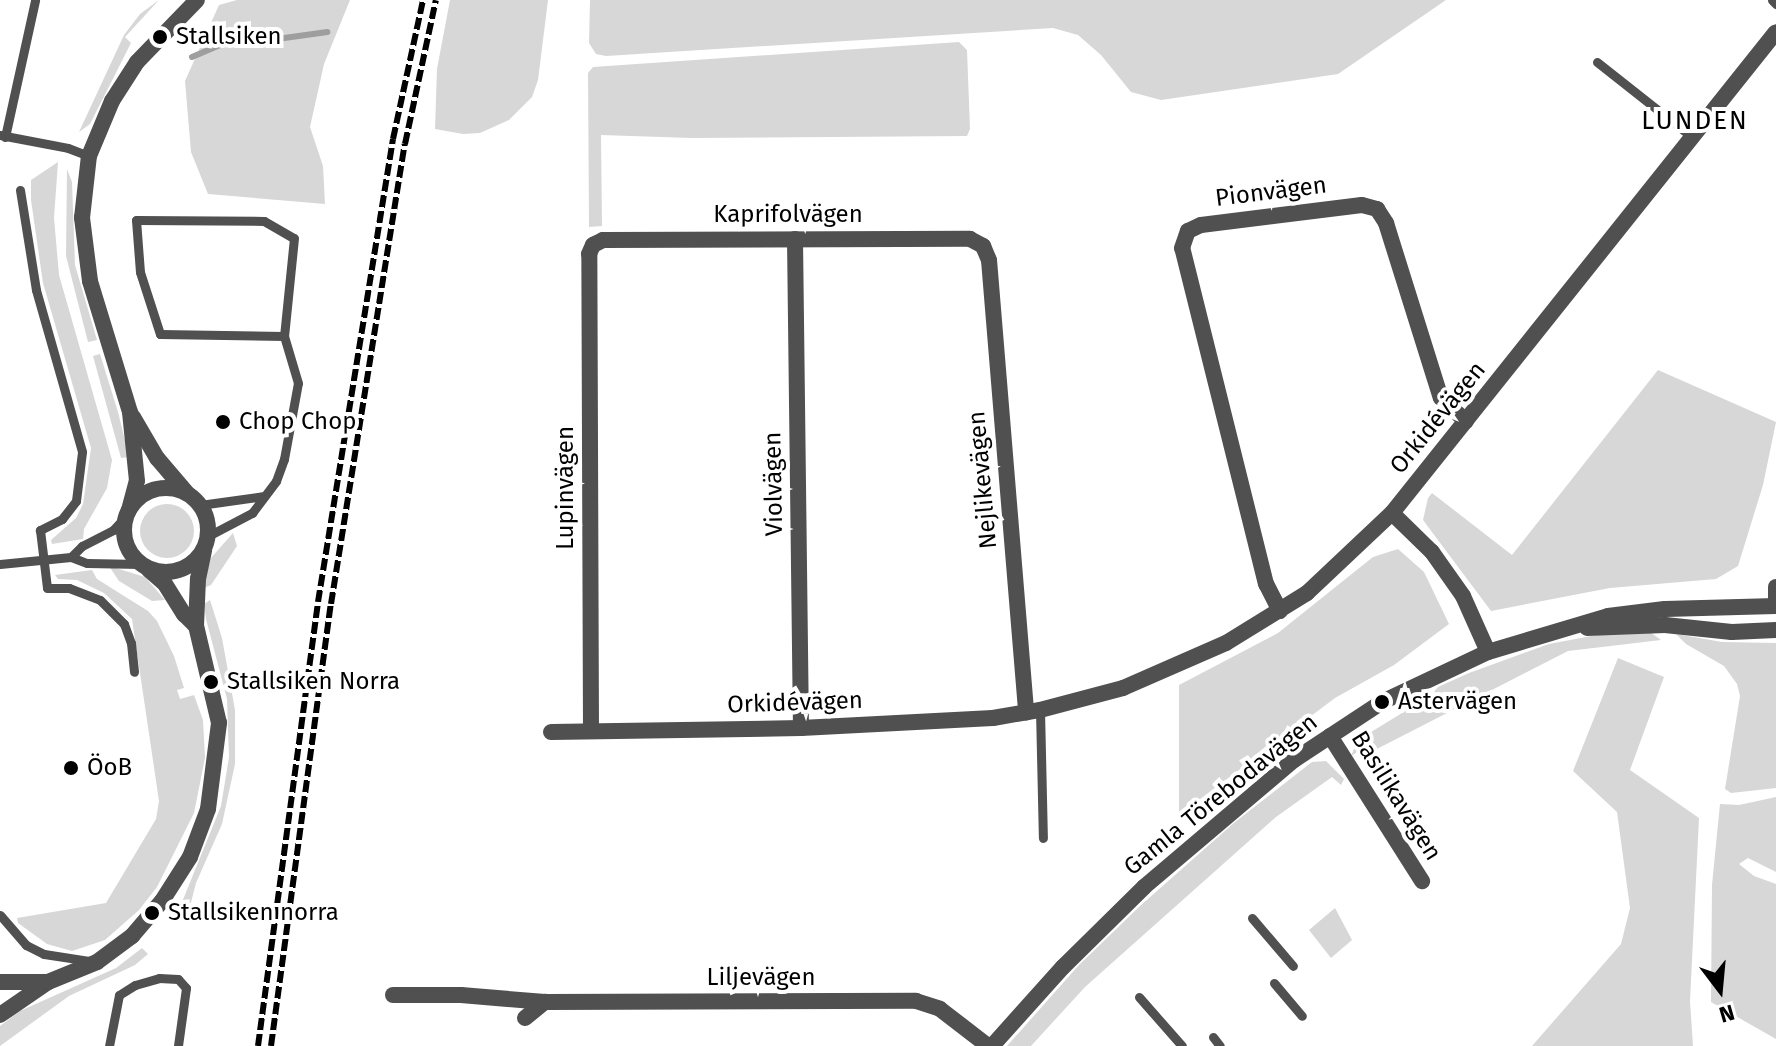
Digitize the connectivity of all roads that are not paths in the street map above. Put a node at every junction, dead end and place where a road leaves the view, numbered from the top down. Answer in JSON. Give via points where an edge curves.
{"nodes":[{"id":1,"x":35,"y":0,"type":"edge"},
{"id":2,"x":197,"y":0,"type":"edge"},
{"id":3,"x":1776,"y":32,"type":"edge"},
{"id":4,"x":1597,"y":62,"type":"dead end"},
{"id":5,"x":3,"y":136,"type":"edge"},
{"id":6,"x":1692,"y":137,"type":"junction"},
{"id":7,"x":89,"y":156,"type":"junction"},
{"id":8,"x":20,"y":190,"type":"dead end"},
{"id":9,"x":795,"y":239,"type":"junction"},
{"id":10,"x":593,"y":245,"type":"joint"},
{"id":11,"x":983,"y":246,"type":"joint"},
{"id":12,"x":284,"y":336,"type":"junction"},
{"id":13,"x":130,"y":412,"type":"junction"},
{"id":14,"x":1466,"y":421,"type":"junction"},
{"id":15,"x":187,"y":493,"type":"junction"},
{"id":16,"x":264,"y":496,"type":"junction"},
{"id":17,"x":200,"y":505,"type":"junction"},
{"id":18,"x":128,"y":513,"type":"junction"},
{"id":19,"x":1392,"y":513,"type":"junction"},
{"id":20,"x":206,"y":543,"type":"junction"},
{"id":21,"x":71,"y":557,"type":"junction"},
{"id":22,"x":44,"y":558,"type":"junction"},
{"id":23,"x":0,"y":564,"type":"edge"},
{"id":24,"x":143,"y":566,"type":"junction"},
{"id":25,"x":1776,"y":587,"type":"edge"},
{"id":26,"x":1776,"y":604,"type":"edge"},
{"id":27,"x":1280,"y":611,"type":"junction"},
{"id":28,"x":196,"y":626,"type":"junction"},
{"id":29,"x":1569,"y":628,"type":"junction"},
{"id":30,"x":1776,"y":630,"type":"edge"},
{"id":31,"x":1488,"y":652,"type":"junction"},
{"id":32,"x":134,"y":672,"type":"dead end"},
{"id":33,"x":1033,"y":711,"type":"junction"},
{"id":34,"x":801,"y":728,"type":"junction"},
{"id":35,"x":591,"y":731,"type":"junction"},
{"id":36,"x":551,"y":732,"type":"dead end"},
{"id":37,"x":1330,"y":736,"type":"junction"},
{"id":38,"x":1043,"y":838,"type":"dead end"},
{"id":39,"x":1422,"y":881,"type":"dead end"},
{"id":40,"x":0,"y":915,"type":"edge"},
{"id":41,"x":1252,"y":918,"type":"dead end"},
{"id":42,"x":97,"y":962,"type":"junction"},
{"id":43,"x":1293,"y":966,"type":"dead end"},
{"id":44,"x":0,"y":982,"type":"edge"},
{"id":45,"x":48,"y":982,"type":"junction"},
{"id":46,"x":1274,"y":983,"type":"dead end"},
{"id":47,"x":393,"y":995,"type":"dead end"},
{"id":48,"x":1139,"y":997,"type":"dead end"},
{"id":49,"x":545,"y":1002,"type":"junction"},
{"id":50,"x":0,"y":1015,"type":"edge"},
{"id":51,"x":1302,"y":1016,"type":"dead end"},
{"id":52,"x":525,"y":1018,"type":"dead end"},
{"id":53,"x":1213,"y":1037,"type":"dead end"},
{"id":54,"x":109,"y":1046,"type":"edge"},
{"id":55,"x":178,"y":1046,"type":"edge"},
{"id":56,"x":990,"y":1046,"type":"edge"},
{"id":57,"x":1182,"y":1046,"type":"edge"},
{"id":58,"x":1220,"y":1046,"type":"edge"}],
"edges":[{"from":1,"to":5,"type":"lane"},
{"from":2,"to":7,"type":"street","via":[[137,62],[112,101]]},
{"from":3,"to":6,"type":"street","name":"Orkidévägen"},
{"from":4,"to":6,"type":"lane"},
{"from":5,"to":7,"type":"lane"},
{"from":6,"to":14,"type":"street","name":"Orkidévägen"},
{"from":7,"to":13,"type":"street","via":[[82,218],[90,281]]},
{"from":8,"to":22,"type":"lane","via":[[36,290],[82,452],[76,501],[62,519],[40,530]]},
{"from":9,"to":10,"type":"street","name":"Kaprifolvägen","via":[[603,240]]},
{"from":9,"to":11,"type":"street","name":"Kaprifolvägen","via":[[970,239]]},
{"from":9,"to":34,"type":"street","name":"Violvägen"},
{"from":10,"to":35,"type":"street","name":"Lupinvägen"},
{"from":11,"to":33,"type":"street","name":"Nejlikevägen","via":[[989,260]]},
{"from":12,"to":12,"type":"lane","via":[[160,334],[140,272],[136,220],[264,221],[294,238]]},
{"from":12,"to":16,"type":"lane","via":[[298,383],[284,459]]},
{"from":13,"to":15,"type":"street","via":[[157,458]]},
{"from":13,"to":18,"type":"street","via":[[137,481]]},
{"from":14,"to":19,"type":"street","name":"Orkidévägen"},
{"from":14,"to":27,"type":"street","name":"Pionvägen","via":[[1441,398],[1386,223],[1377,209],[1362,205],[1201,225],[1188,231],[1182,248],[1266,584]]},
{"from":15,"to":17,"type":"street"},
{"from":15,"to":18,"type":"street","via":[[148,492]]},
{"from":16,"to":17,"type":"lane"},
{"from":16,"to":20,"type":"lane","via":[[252,513]]},
{"from":17,"to":20,"type":"street","via":[[208,525]]},
{"from":18,"to":21,"type":"lane","via":[[113,530]]},
{"from":18,"to":24,"type":"street","via":[[125,542]]},
{"from":19,"to":27,"type":"street","name":"Orkidévägen","via":[[1353,553]]},
{"from":19,"to":31,"type":"street","via":[[1432,552],[1455,585]]},
{"from":20,"to":24,"type":"street","via":[[185,568],[159,572]]},
{"from":20,"to":28,"type":"street"},
{"from":21,"to":22,"type":"lane"},
{"from":21,"to":24,"type":"lane"},
{"from":22,"to":23,"type":"lane"},
{"from":22,"to":32,"type":"lane","via":[[47,588],[69,588],[100,600],[124,624]]},
{"from":24,"to":28,"type":"street","via":[[165,584]]},
{"from":25,"to":26,"type":"street"},
{"from":26,"to":29,"type":"street","name":"Gamla Törebodavägen","via":[[1665,609],[1608,616]]},
{"from":27,"to":33,"type":"street","name":"Orkidévägen","via":[[1163,672]]},
{"from":28,"to":42,"type":"street","via":[[219,723],[208,809],[190,857],[162,901],[132,936]]},
{"from":29,"to":30,"type":"street","name":"Gamla Törebodavägen"},
{"from":29,"to":31,"type":"street","name":"Gamla Törebodavägen"},
{"from":31,"to":37,"type":"street","name":"Gamla Törebodavägen","via":[[1410,687]]},
{"from":33,"to":34,"type":"street","name":"Orkidévägen","via":[[956,721]]},
{"from":33,"to":38,"type":"lane"},
{"from":34,"to":35,"type":"street","name":"Orkidévägen"},
{"from":35,"to":36,"type":"street","name":"Orkidévägen"},
{"from":37,"to":39,"type":"street","name":"Basilikavägen"},
{"from":37,"to":56,"type":"street","name":"Gamla Törebodavägen","via":[[1230,812],[1144,887]]},
{"from":40,"to":42,"type":"lane","via":[[26,945],[44,954]]},
{"from":41,"to":43,"type":"lane"},
{"from":42,"to":45,"type":"street"},
{"from":44,"to":45,"type":"street"},
{"from":45,"to":50,"type":"street"},
{"from":46,"to":51,"type":"lane"},
{"from":47,"to":49,"type":"street","name":"Liljevägen"},
{"from":48,"to":57,"type":"lane"},
{"from":49,"to":52,"type":"street"},
{"from":49,"to":56,"type":"street","name":"Liljevägen","via":[[916,1001],[940,1009]]},
{"from":53,"to":58,"type":"lane"},
{"from":54,"to":55,"type":"lane","via":[[119,995],[159,978],[178,979],[186,988]]}]}
